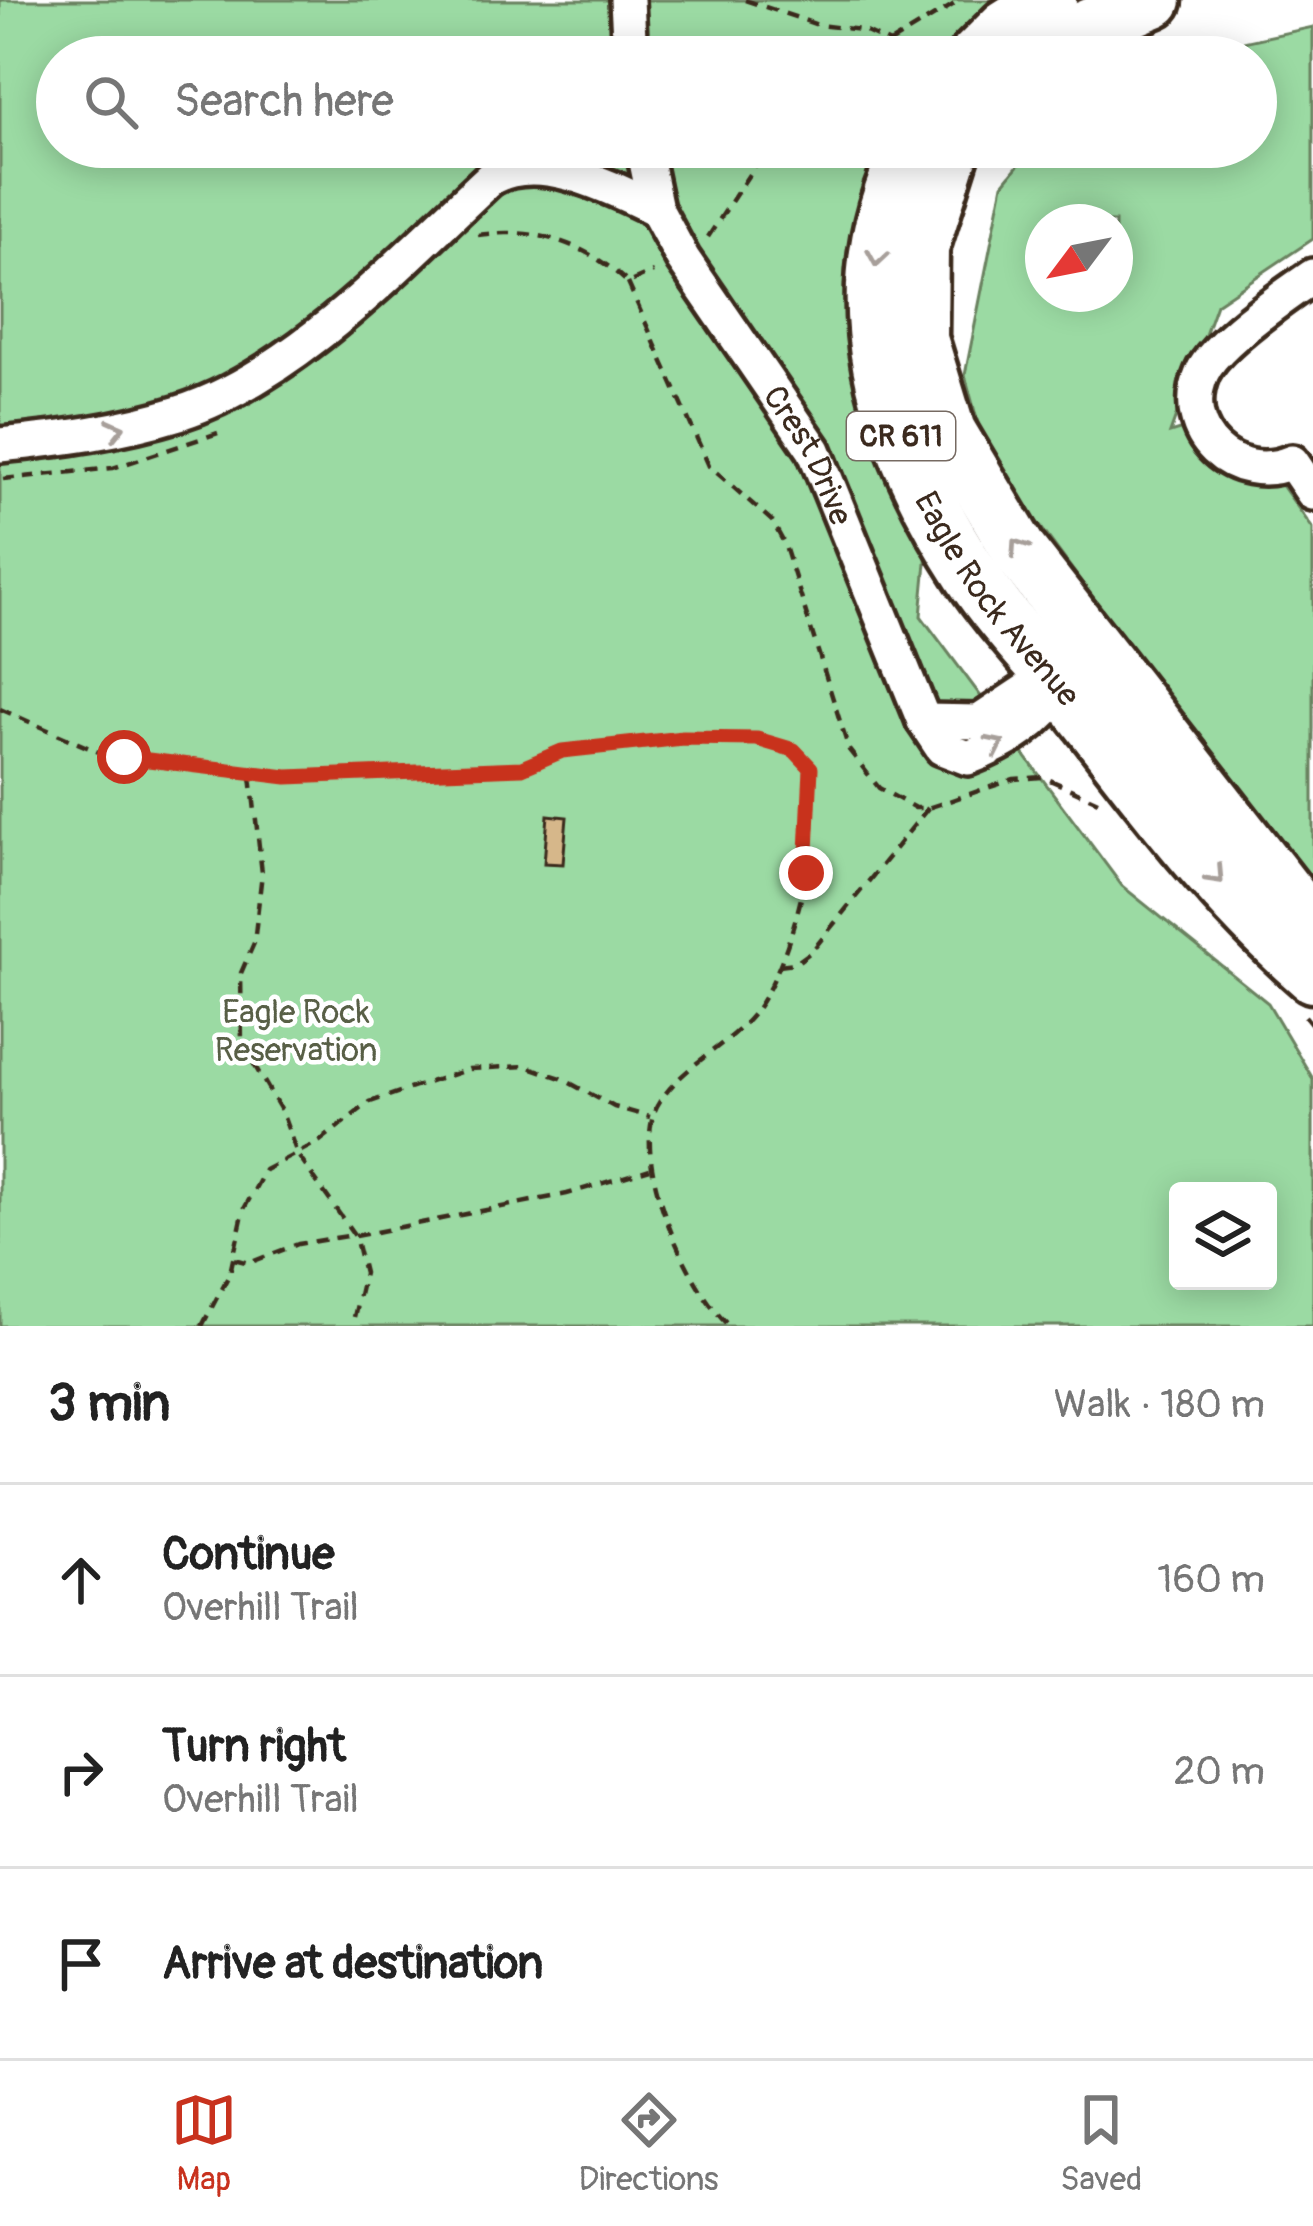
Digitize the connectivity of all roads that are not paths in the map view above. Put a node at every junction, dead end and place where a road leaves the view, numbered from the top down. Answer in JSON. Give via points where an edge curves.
{"nodes":[{"id":1,"x":1049,"y":0,"type":"edge"},
{"id":2,"x":1154,"y":0,"type":"edge"},
{"id":3,"x":997,"y":36,"type":"edge"},
{"id":4,"x":1067,"y":36,"type":"edge"},
{"id":5,"x":501,"y":168,"type":"edge"},
{"id":6,"x":647,"y":168,"type":"edge"},
{"id":7,"x":900,"y":168,"type":"edge"},
{"id":8,"x":946,"y":168,"type":"edge"},
{"id":9,"x":487,"y":180,"type":"junction"},
{"id":10,"x":656,"y":209,"type":"junction"},
{"id":11,"x":1313,"y":276,"type":"edge"},
{"id":12,"x":1,"y":471,"type":"edge"},
{"id":13,"x":1313,"y":493,"type":"edge"},
{"id":14,"x":1092,"y":638,"type":"junction"},
{"id":15,"x":1063,"y":687,"type":"junction"},
{"id":16,"x":1225,"y":811,"type":"junction"},
{"id":17,"x":1313,"y":928,"type":"edge"},
{"id":18,"x":1313,"y":974,"type":"edge"}],
"edges":[{"from":1,"to":3,"type":"main road"},
{"from":2,"to":4,"type":"main road"},
{"from":5,"to":9,"type":"street"},
{"from":6,"to":10,"type":"street","name":"Crest Drive"},
{"from":7,"to":15,"type":"main road","name":"Eagle Rock Avenue","number":"CR 611","one_way":true,"via":[[874,264],[871,328],[882,389],[914,470],[972,576]]},
{"from":14,"to":8,"type":"main road","name":"Eagle Rock Avenue","number":"CR 611","one_way":true,"via":[[1020,552],[948,431],[920,339],[921,248]]},
{"from":9,"to":10,"type":"street","via":[[505,170],[562,172]]},
{"from":12,"to":9,"type":"street","one_way":true,"via":[[226,392],[350,309]]},
{"from":10,"to":15,"type":"street","name":"Crest Drive","via":[[814,450],[942,748],[968,758],[1032,725]]},
{"from":11,"to":13,"type":"street","via":[[1218,350],[1195,395],[1201,431],[1224,458],[1266,469],[1292,462]]},
{"from":14,"to":15,"type":"main road"},
{"from":14,"to":16,"type":"main road","name":"Eagle Rock Avenue","number":"CR 611"},
{"from":15,"to":16,"type":"main road","via":[[1089,685],[1184,795]]},
{"from":15,"to":18,"type":"main road","name":"Eagle Rock Avenue","number":"CR 611","one_way":true,"via":[[1176,832]]},
{"from":16,"to":17,"type":"main road","name":"Eagle Rock Avenue","number":"CR 611"}]}
